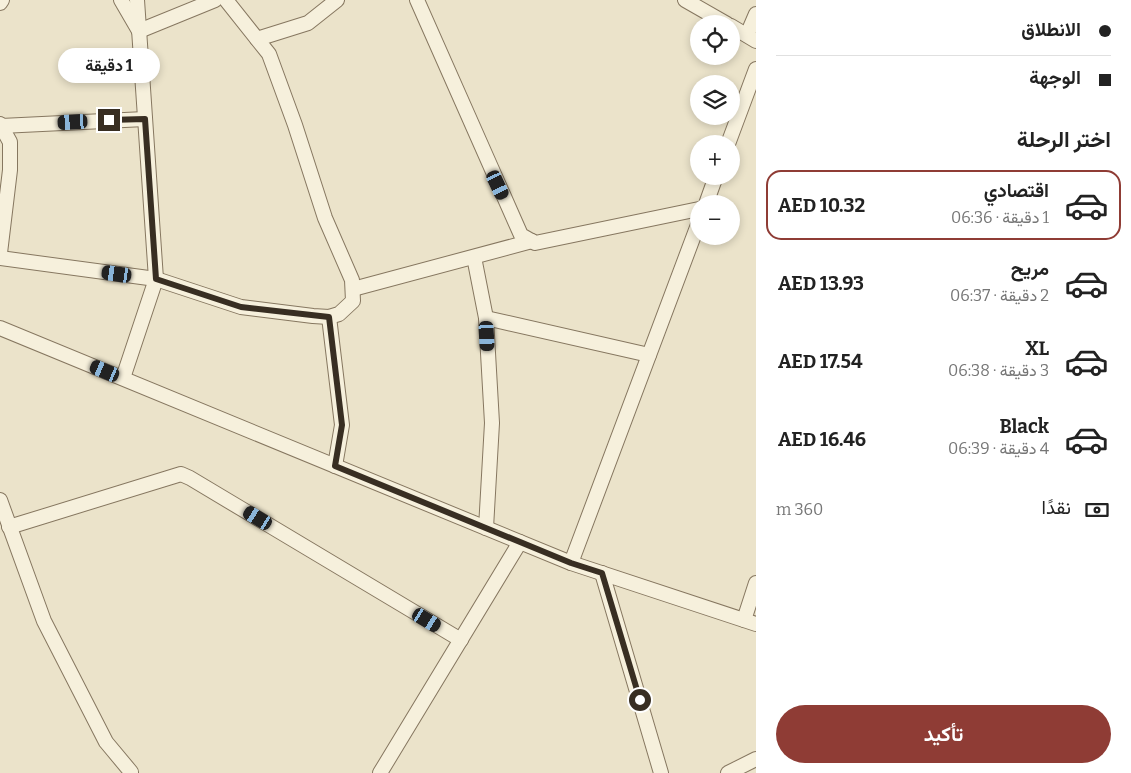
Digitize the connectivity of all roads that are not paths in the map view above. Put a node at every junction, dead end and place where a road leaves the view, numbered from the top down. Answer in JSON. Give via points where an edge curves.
{"nodes":[{"id":1,"x":121,"y":0,"type":"edge"},
{"id":2,"x":137,"y":0,"type":"edge"},
{"id":3,"x":215,"y":0,"type":"edge"},
{"id":4,"x":226,"y":0,"type":"edge"},
{"id":5,"x":337,"y":0,"type":"edge"},
{"id":6,"x":417,"y":0,"type":"edge"},
{"id":7,"x":685,"y":0,"type":"edge"},
{"id":8,"x":756,"y":14,"type":"edge"},
{"id":9,"x":711,"y":15,"type":"edge"},
{"id":10,"x":139,"y":31,"type":"junction"},
{"id":11,"x":740,"y":31,"type":"edge"},
{"id":12,"x":751,"y":38,"type":"edge"},
{"id":13,"x":257,"y":39,"type":"junction"},
{"id":14,"x":756,"y":69,"type":"edge"},
{"id":15,"x":145,"y":119,"type":"junction"},
{"id":16,"x":1,"y":125,"type":"edge"},
{"id":17,"x":731,"y":135,"type":"edge"},
{"id":18,"x":690,"y":211,"type":"edge"},
{"id":19,"x":532,"y":241,"type":"junction"},
{"id":20,"x":690,"y":245,"type":"edge"},
{"id":21,"x":0,"y":251,"type":"edge"},
{"id":22,"x":474,"y":257,"type":"junction"},
{"id":23,"x":0,"y":258,"type":"edge"},
{"id":24,"x":156,"y":279,"type":"junction"},
{"id":25,"x":353,"y":289,"type":"junction"},
{"id":26,"x":329,"y":317,"type":"junction"},
{"id":27,"x":486,"y":318,"type":"junction"},
{"id":28,"x":0,"y":328,"type":"edge"},
{"id":29,"x":649,"y":355,"type":"junction"},
{"id":30,"x":123,"y":378,"type":"junction"},
{"id":31,"x":335,"y":466,"type":"junction"},
{"id":32,"x":0,"y":500,"type":"edge"},
{"id":33,"x":9,"y":527,"type":"junction"},
{"id":34,"x":486,"y":528,"type":"junction"},
{"id":35,"x":520,"y":542,"type":"junction"},
{"id":36,"x":571,"y":563,"type":"junction"},
{"id":37,"x":602,"y":573,"type":"junction"},
{"id":38,"x":756,"y":583,"type":"edge"},
{"id":39,"x":750,"y":622,"type":"edge"},
{"id":40,"x":461,"y":640,"type":"junction"},
{"id":41,"x":756,"y":759,"type":"edge"},
{"id":42,"x":132,"y":773,"type":"edge"},
{"id":43,"x":380,"y":773,"type":"edge"},
{"id":44,"x":661,"y":773,"type":"edge"},
{"id":45,"x":728,"y":773,"type":"edge"}],
"edges":[{"from":1,"to":10,"type":"street"},
{"from":2,"to":10,"type":"street"},
{"from":3,"to":10,"type":"street"},
{"from":4,"to":13,"type":"street"},
{"from":5,"to":13,"type":"street","via":[[308,24]]},
{"from":6,"to":19,"type":"street","via":[[520,235]]},
{"from":7,"to":9,"type":"street"},
{"from":8,"to":12,"type":"street"},
{"from":10,"to":15,"type":"street"},
{"from":11,"to":12,"type":"street"},
{"from":13,"to":25,"type":"street","via":[[269,54]]},
{"from":14,"to":17,"type":"street"},
{"from":15,"to":16,"type":"street"},
{"from":15,"to":24,"type":"street"},
{"from":16,"to":21,"type":"street","via":[[10,142],[10,170]]},
{"from":18,"to":19,"type":"street","via":[[535,243]]},
{"from":19,"to":22,"type":"street"},
{"from":20,"to":29,"type":"street"},
{"from":22,"to":25,"type":"street"},
{"from":22,"to":27,"type":"street"},
{"from":23,"to":24,"type":"street"},
{"from":24,"to":26,"type":"street","via":[[241,307]]},
{"from":24,"to":30,"type":"street"},
{"from":25,"to":26,"type":"street","via":[[353,301],[339,314]]},
{"from":26,"to":31,"type":"street","via":[[342,425]]},
{"from":27,"to":29,"type":"street"},
{"from":27,"to":34,"type":"street","via":[[492,423]]},
{"from":28,"to":30,"type":"street"},
{"from":29,"to":36,"type":"street"},
{"from":30,"to":31,"type":"street"},
{"from":31,"to":34,"type":"street"},
{"from":32,"to":33,"type":"street"},
{"from":33,"to":40,"type":"street","via":[[181,474]]},
{"from":33,"to":42,"type":"street","via":[[44,621],[106,742]]},
{"from":34,"to":35,"type":"street"},
{"from":35,"to":36,"type":"street"},
{"from":35,"to":40,"type":"street"},
{"from":36,"to":37,"type":"street"},
{"from":37,"to":39,"type":"street"},
{"from":37,"to":44,"type":"street"},
{"from":38,"to":39,"type":"street"},
{"from":40,"to":43,"type":"street"},
{"from":41,"to":45,"type":"street"}]}
